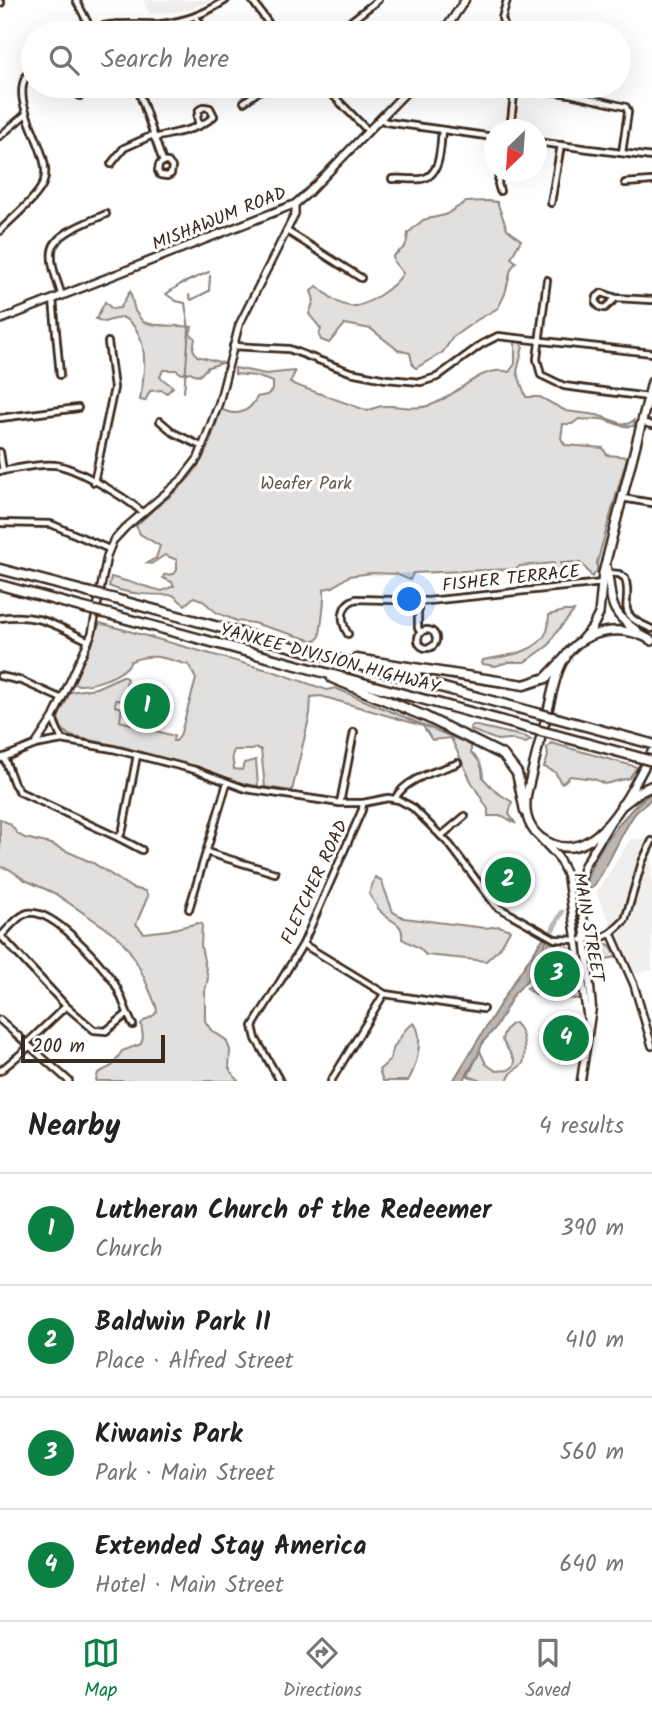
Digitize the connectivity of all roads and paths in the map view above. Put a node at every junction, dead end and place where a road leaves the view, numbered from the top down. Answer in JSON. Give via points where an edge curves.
{"nodes":[{"id":1,"x":76,"y":0,"type":"edge"},
{"id":2,"x":226,"y":0,"type":"edge"},
{"id":3,"x":252,"y":0,"type":"edge"},
{"id":4,"x":378,"y":0,"type":"edge"},
{"id":5,"x":465,"y":0,"type":"edge"},
{"id":6,"x":507,"y":0,"type":"edge"},
{"id":7,"x":196,"y":17,"type":"junction"},
{"id":8,"x":87,"y":21,"type":"edge"},
{"id":9,"x":177,"y":21,"type":"edge"},
{"id":10,"x":198,"y":21,"type":"edge"},
{"id":11,"x":267,"y":21,"type":"edge"},
{"id":12,"x":351,"y":21,"type":"edge"},
{"id":13,"x":452,"y":21,"type":"edge"},
{"id":14,"x":503,"y":21,"type":"edge"},
{"id":15,"x":22,"y":98,"type":"edge"},
{"id":16,"x":141,"y":98,"type":"edge"},
{"id":17,"x":250,"y":98,"type":"edge"},
{"id":18,"x":336,"y":98,"type":"edge"},
{"id":19,"x":401,"y":98,"type":"edge"},
{"id":20,"x":514,"y":98,"type":"edge"},
{"id":21,"x":587,"y":98,"type":"edge"},
{"id":22,"x":244,"y":102,"type":"dead end"},
{"id":23,"x":26,"y":114,"type":"junction"},
{"id":24,"x":381,"y":119,"type":"junction"},
{"id":25,"x":511,"y":119,"type":"edge"},
{"id":26,"x":199,"y":126,"type":"junction"},
{"id":27,"x":442,"y":130,"type":"junction"},
{"id":28,"x":369,"y":131,"type":"junction"},
{"id":29,"x":484,"y":135,"type":"edge"},
{"id":30,"x":0,"y":136,"type":"edge"},
{"id":31,"x":154,"y":136,"type":"junction"},
{"id":32,"x":547,"y":143,"type":"edge"},
{"id":33,"x":561,"y":145,"type":"junction"},
{"id":34,"x":622,"y":153,"type":"junction"},
{"id":35,"x":652,"y":157,"type":"edge"},
{"id":36,"x":163,"y":162,"type":"dead end"},
{"id":37,"x":111,"y":164,"type":"dead end"},
{"id":38,"x":392,"y":179,"type":"dead end"},
{"id":39,"x":652,"y":181,"type":"edge"},
{"id":40,"x":498,"y":182,"type":"edge"},
{"id":41,"x":625,"y":183,"type":"dead end"},
{"id":42,"x":500,"y":191,"type":"dead end"},
{"id":43,"x":551,"y":203,"type":"dead end"},
{"id":44,"x":295,"y":204,"type":"junction"},
{"id":45,"x":106,"y":214,"type":"dead end"},
{"id":46,"x":0,"y":231,"type":"edge"},
{"id":47,"x":286,"y":231,"type":"junction"},
{"id":48,"x":361,"y":278,"type":"dead end"},
{"id":49,"x":547,"y":280,"type":"dead end"},
{"id":50,"x":62,"y":296,"type":"junction"},
{"id":51,"x":616,"y":298,"type":"dead end"},
{"id":52,"x":53,"y":299,"type":"junction"},
{"id":53,"x":652,"y":300,"type":"edge"},
{"id":54,"x":0,"y":320,"type":"edge"},
{"id":55,"x":541,"y":340,"type":"junction"},
{"id":56,"x":108,"y":342,"type":"dead end"},
{"id":57,"x":233,"y":346,"type":"junction"},
{"id":58,"x":652,"y":353,"type":"edge"},
{"id":59,"x":60,"y":375,"type":"dead end"},
{"id":60,"x":652,"y":382,"type":"edge"},
{"id":61,"x":648,"y":397,"type":"junction"},
{"id":62,"x":78,"y":408,"type":"dead end"},
{"id":63,"x":0,"y":418,"type":"edge"},
{"id":64,"x":160,"y":421,"type":"dead end"},
{"id":65,"x":642,"y":422,"type":"junction"},
{"id":66,"x":652,"y":425,"type":"edge"},
{"id":67,"x":203,"y":447,"type":"junction"},
{"id":68,"x":0,"y":452,"type":"edge"},
{"id":69,"x":1,"y":471,"type":"edge"},
{"id":70,"x":94,"y":482,"type":"junction"},
{"id":71,"x":622,"y":498,"type":"junction"},
{"id":72,"x":652,"y":503,"type":"edge"},
{"id":73,"x":143,"y":513,"type":"junction"},
{"id":74,"x":0,"y":523,"type":"edge"},
{"id":75,"x":109,"y":549,"type":"junction"},
{"id":76,"x":0,"y":569,"type":"edge"},
{"id":77,"x":605,"y":570,"type":"junction"},
{"id":78,"x":605,"y":583,"type":"junction"},
{"id":79,"x":0,"y":585,"type":"edge"},
{"id":80,"x":418,"y":601,"type":"junction"},
{"id":81,"x":0,"y":618,"type":"edge"},
{"id":82,"x":652,"y":629,"type":"edge"},
{"id":83,"x":421,"y":633,"type":"junction"},
{"id":84,"x":348,"y":634,"type":"dead end"},
{"id":85,"x":650,"y":640,"type":"edge"},
{"id":86,"x":89,"y":641,"type":"junction"},
{"id":87,"x":576,"y":645,"type":"junction"},
{"id":88,"x":299,"y":649,"type":"junction"},
{"id":89,"x":565,"y":658,"type":"junction"},
{"id":90,"x":300,"y":666,"type":"junction"},
{"id":91,"x":0,"y":676,"type":"edge"},
{"id":92,"x":62,"y":699,"type":"junction"},
{"id":93,"x":52,"y":718,"type":"junction"},
{"id":94,"x":354,"y":732,"type":"dead end"},
{"id":95,"x":62,"y":740,"type":"junction"},
{"id":96,"x":652,"y":744,"type":"edge"},
{"id":97,"x":35,"y":745,"type":"junction"},
{"id":98,"x":652,"y":752,"type":"edge"},
{"id":99,"x":137,"y":755,"type":"junction"},
{"id":100,"x":2,"y":758,"type":"edge"},
{"id":101,"x":652,"y":761,"type":"edge"},
{"id":102,"x":458,"y":763,"type":"dead end"},
{"id":103,"x":227,"y":783,"type":"junction"},
{"id":104,"x":652,"y":786,"type":"edge"},
{"id":105,"x":395,"y":799,"type":"junction"},
{"id":106,"x":340,"y":803,"type":"junction"},
{"id":107,"x":363,"y":803,"type":"junction"},
{"id":108,"x":622,"y":806,"type":"junction"},
{"id":109,"x":525,"y":811,"type":"junction"},
{"id":110,"x":466,"y":816,"type":"dead end"},
{"id":111,"x":614,"y":817,"type":"junction"},
{"id":112,"x":538,"y":835,"type":"junction"},
{"id":113,"x":441,"y":836,"type":"junction"},
{"id":114,"x":119,"y":838,"type":"junction"},
{"id":115,"x":652,"y":841,"type":"edge"},
{"id":116,"x":142,"y":850,"type":"dead end"},
{"id":117,"x":206,"y":852,"type":"junction"},
{"id":118,"x":275,"y":873,"type":"dead end"},
{"id":119,"x":189,"y":909,"type":"dead end"},
{"id":120,"x":611,"y":933,"type":"junction"},
{"id":121,"x":0,"y":936,"type":"edge"},
{"id":122,"x":586,"y":939,"type":"junction"},
{"id":123,"x":576,"y":940,"type":"junction"},
{"id":124,"x":303,"y":944,"type":"junction"},
{"id":125,"x":384,"y":994,"type":"junction"},
{"id":126,"x":66,"y":1006,"type":"junction"},
{"id":127,"x":483,"y":1009,"type":"dead end"},
{"id":128,"x":127,"y":1014,"type":"junction"},
{"id":129,"x":0,"y":1020,"type":"edge"},
{"id":130,"x":133,"y":1025,"type":"dead end"},
{"id":131,"x":589,"y":1033,"type":"junction"},
{"id":132,"x":27,"y":1046,"type":"junction"},
{"id":133,"x":652,"y":1046,"type":"edge"},
{"id":134,"x":0,"y":1071,"type":"edge"},
{"id":135,"x":69,"y":1081,"type":"edge"},
{"id":136,"x":280,"y":1081,"type":"edge"},
{"id":137,"x":331,"y":1081,"type":"edge"},
{"id":138,"x":581,"y":1081,"type":"edge"}],
"edges":[{"from":1,"to":8,"type":"street"},
{"from":2,"to":7,"type":"street"},
{"from":3,"to":11,"type":"street"},
{"from":4,"to":12,"type":"street"},
{"from":5,"to":13,"type":"main road"},
{"from":6,"to":14,"type":"street"},
{"from":7,"to":9,"type":"street"},
{"from":7,"to":10,"type":"street"},
{"from":15,"to":23,"type":"street"},
{"from":16,"to":31,"type":"street"},
{"from":17,"to":22,"type":"street"},
{"from":18,"to":28,"type":"street"},
{"from":19,"to":24,"type":"main road","name":"MISHAWUM ROAD"},
{"from":20,"to":25,"type":"street"},
{"from":21,"to":34,"type":"street","via":[[628,110]]},
{"from":23,"to":30,"type":"street"},
{"from":23,"to":46,"type":"street","via":[[45,178],[39,191]]},
{"from":24,"to":27,"type":"street"},
{"from":24,"to":28,"type":"main road","name":"MISHAWUM ROAD"},
{"from":26,"to":26,"type":"street","via":[[199,110],[214,111],[214,117]]},
{"from":26,"to":31,"type":"street"},
{"from":27,"to":29,"type":"street"},
{"from":27,"to":38,"type":"street","via":[[438,162],[431,174],[420,179]]},
{"from":28,"to":44,"type":"main road","name":"MISHAWUM ROAD"},
{"from":31,"to":36,"type":"street"},
{"from":31,"to":37,"type":"street","via":[[125,147]]},
{"from":32,"to":33,"type":"street"},
{"from":33,"to":34,"type":"street"},
{"from":33,"to":43,"type":"street"},
{"from":34,"to":35,"type":"street"},
{"from":39,"to":41,"type":"street"},
{"from":40,"to":42,"type":"street"},
{"from":44,"to":47,"type":"street"},
{"from":44,"to":50,"type":"main road","name":"MISHAWUM ROAD"},
{"from":45,"to":50,"type":"street","via":[[54,244],[51,255]]},
{"from":47,"to":48,"type":"street"},
{"from":47,"to":57,"type":"street","via":[[242,318]]},
{"from":49,"to":55,"type":"street"},
{"from":50,"to":52,"type":"main road","name":"MISHAWUM ROAD"},
{"from":51,"to":53,"type":"street"},
{"from":52,"to":54,"type":"main road","name":"MISHAWUM ROAD"},
{"from":52,"to":59,"type":"street"},
{"from":55,"to":57,"type":"street","via":[[494,337],[437,377],[421,382],[351,372],[289,349]]},
{"from":55,"to":58,"type":"street"},
{"from":55,"to":61,"type":"street","via":[[538,369],[550,381]]},
{"from":56,"to":70,"type":"street","via":[[114,388]]},
{"from":57,"to":67,"type":"street"},
{"from":60,"to":61,"type":"main road"},
{"from":61,"to":65,"type":"main road"},
{"from":62,"to":63,"type":"street"},
{"from":64,"to":67,"type":"street"},
{"from":65,"to":66,"type":"street"},
{"from":65,"to":71,"type":"main road"},
{"from":67,"to":73,"type":"street","via":[[181,480]]},
{"from":68,"to":69,"type":"street"},
{"from":69,"to":70,"type":"street","via":[[55,465]]},
{"from":70,"to":73,"type":"street"},
{"from":71,"to":72,"type":"street"},
{"from":71,"to":77,"type":"main road"},
{"from":73,"to":75,"type":"street","via":[[121,531]]},
{"from":74,"to":75,"type":"street","via":[[51,524]]},
{"from":75,"to":86,"type":"street"},
{"from":76,"to":88,"type":"highway","name":"YANKEE DIVISION HIGHWAY","bridge":true},
{"from":77,"to":78,"type":"main road"},
{"from":77,"to":82,"type":"street","via":[[625,578],[628,612]]},
{"from":78,"to":80,"type":"street","name":"FISHER TERRACE"},
{"from":78,"to":85,"type":"main road","via":[[619,615]]},
{"from":78,"to":87,"type":"main road","via":[[598,617]]},
{"from":79,"to":90,"type":"highway","name":"YANKEE DIVISION HIGHWAY","bridge":true},
{"from":80,"to":83,"type":"street","name":"FISHER TERRACE"},
{"from":80,"to":84,"type":"street","name":"FISHER TERRACE","via":[[351,600],[343,610]]},
{"from":81,"to":86,"type":"street","via":[[40,619]]},
{"from":83,"to":83,"type":"street","name":"FISHER TERRACE","via":[[421,645],[433,646],[434,634]]},
{"from":85,"to":87,"type":"main road","via":[[613,630]]},
{"from":86,"to":92,"type":"street"},
{"from":87,"to":89,"type":"main road"},
{"from":88,"to":89,"type":"highway","via":[[519,684],[546,678]]},
{"from":88,"to":96,"type":"highway","name":"YANKEE DIVISION HIGHWAY","bridge":true},
{"from":89,"to":109,"type":"main road","via":[[532,769]]},
{"from":90,"to":101,"type":"highway","name":"YANKEE DIVISION HIGHWAY","bridge":true},
{"from":90,"to":109,"type":"highway","via":[[396,704],[499,753],[517,773]]},
{"from":91,"to":92,"type":"street"},
{"from":92,"to":93,"type":"street"},
{"from":93,"to":95,"type":"street"},
{"from":93,"to":97,"type":"street"},
{"from":94,"to":106,"type":"street"},
{"from":95,"to":97,"type":"street"},
{"from":95,"to":99,"type":"street"},
{"from":97,"to":100,"type":"street"},
{"from":98,"to":108,"type":"main road"},
{"from":99,"to":103,"type":"street"},
{"from":99,"to":114,"type":"street"},
{"from":100,"to":114,"type":"street","via":[[20,792]]},
{"from":102,"to":105,"type":"street","via":[[409,784]]},
{"from":103,"to":106,"type":"street"},
{"from":103,"to":117,"type":"street"},
{"from":104,"to":108,"type":"highway"},
{"from":105,"to":107,"type":"street"},
{"from":105,"to":113,"type":"street","via":[[412,807]]},
{"from":106,"to":107,"type":"street"},
{"from":107,"to":124,"type":"street","name":"FLETCHER ROAD"},
{"from":108,"to":111,"type":"main road"},
{"from":109,"to":112,"type":"main road"},
{"from":110,"to":113,"type":"street"},
{"from":111,"to":112,"type":"main road","via":[[580,845],[559,846]]},
{"from":111,"to":122,"type":"main road","name":"MAIN STREET","via":[[581,873]]},
{"from":112,"to":123,"type":"main road","name":"MAIN STREET","via":[[567,875]]},
{"from":113,"to":123,"type":"street","via":[[496,906],[555,939]]},
{"from":114,"to":116,"type":"street"},
{"from":115,"to":120,"type":"street","via":[[625,920]]},
{"from":117,"to":118,"type":"street"},
{"from":117,"to":119,"type":"street"},
{"from":120,"to":122,"type":"street"},
{"from":120,"to":133,"type":"street","via":[[634,985]]},
{"from":121,"to":126,"type":"street"},
{"from":121,"to":128,"type":"street","via":[[29,913],[60,925],[113,981]]},
{"from":122,"to":123,"type":"street"},
{"from":122,"to":131,"type":"main road","name":"MAIN STREET","via":[[592,1003]]},
{"from":123,"to":131,"type":"main road","name":"MAIN STREET"},
{"from":124,"to":125,"type":"street"},
{"from":124,"to":136,"type":"street","name":"FLETCHER ROAD","via":[[253,1027]]},
{"from":125,"to":127,"type":"street"},
{"from":125,"to":137,"type":"street"},
{"from":126,"to":128,"type":"street","via":[[100,1032]]},
{"from":126,"to":132,"type":"street"},
{"from":128,"to":130,"type":"street"},
{"from":129,"to":132,"type":"street"},
{"from":131,"to":138,"type":"main road","name":"MAIN STREET"},
{"from":132,"to":134,"type":"street"},
{"from":132,"to":135,"type":"street"}]}
